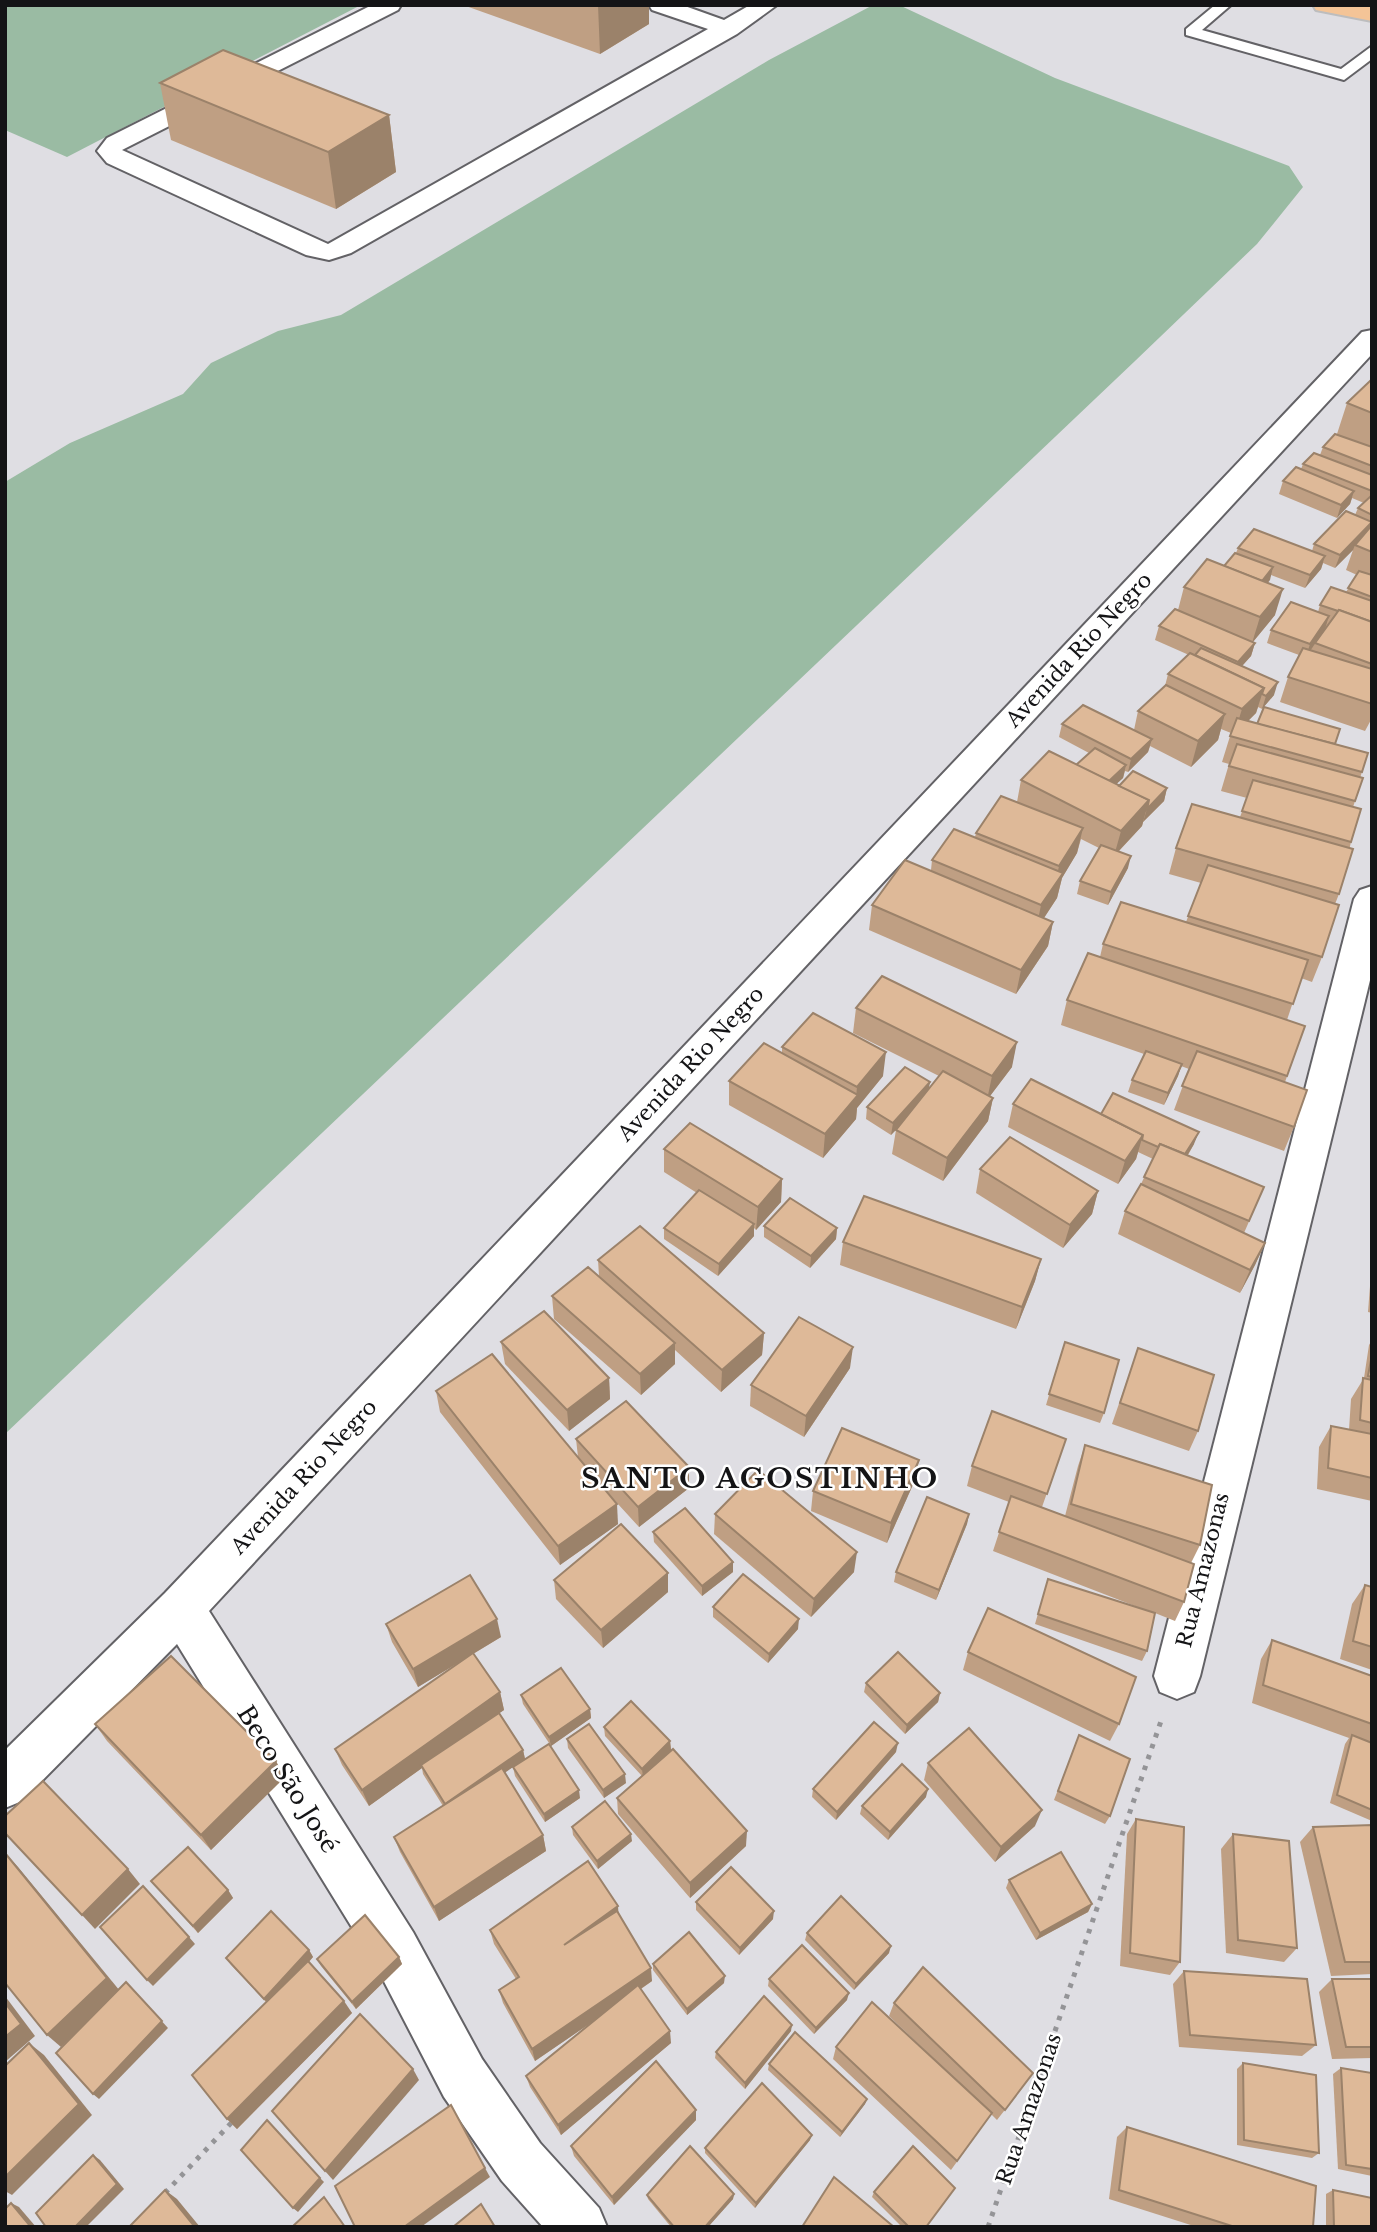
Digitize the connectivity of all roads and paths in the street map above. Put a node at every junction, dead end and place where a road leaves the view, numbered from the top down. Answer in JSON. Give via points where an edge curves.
{"nodes":[{"id":1,"x":390,"y":5,"type":"edge"},
{"id":2,"x":660,"y":5,"type":"edge"},
{"id":3,"x":766,"y":5,"type":"edge"},
{"id":4,"x":1224,"y":5,"type":"edge"},
{"id":5,"x":1324,"y":5,"type":"edge"},
{"id":6,"x":696,"y":10,"type":"edge"},
{"id":7,"x":1372,"y":13,"type":"edge"},
{"id":8,"x":729,"y":29,"type":"junction"},
{"id":9,"x":1372,"y":51,"type":"edge"},
{"id":10,"x":1372,"y":338,"type":"edge"},
{"id":11,"x":1372,"y":899,"type":"edge"},
{"id":12,"x":1362,"y":978,"type":"edge"},
{"id":13,"x":181,"y":1608,"type":"junction"},
{"id":14,"x":1177,"y":1676,"type":"joint"},
{"id":15,"x":5,"y":1784,"type":"edge"},
{"id":16,"x":236,"y":2118,"type":"edge"},
{"id":17,"x":161,"y":2197,"type":"edge"},
{"id":18,"x":580,"y":2227,"type":"edge"},
{"id":19,"x":988,"y":2227,"type":"edge"}],
"edges":[{"from":1,"to":8,"type":"street","via":[[109,150],[116,158],[314,250],[329,252]]},
{"from":2,"to":6,"type":"street"},
{"from":3,"to":8,"type":"street"},
{"from":4,"to":9,"type":"lane","via":[[1191,32],[1344,75]]},
{"from":5,"to":7,"type":"highway"},
{"from":6,"to":8,"type":"street"},
{"from":10,"to":13,"type":"street","name":"Avenida Rio Negro"},
{"from":11,"to":12,"type":"street","name":"Rua Amazonas"},
{"from":12,"to":14,"type":"street","name":"Rua Amazonas"},
{"from":13,"to":15,"type":"street","name":"Avenida Rio Negro"},
{"from":13,"to":18,"type":"street","name":"Beco São José","via":[[395,1950],[463,2078],[521,2162]]},
{"from":14,"to":19,"type":"path","name":"Rua Amazonas"},
{"from":16,"to":17,"type":"path"}]}
